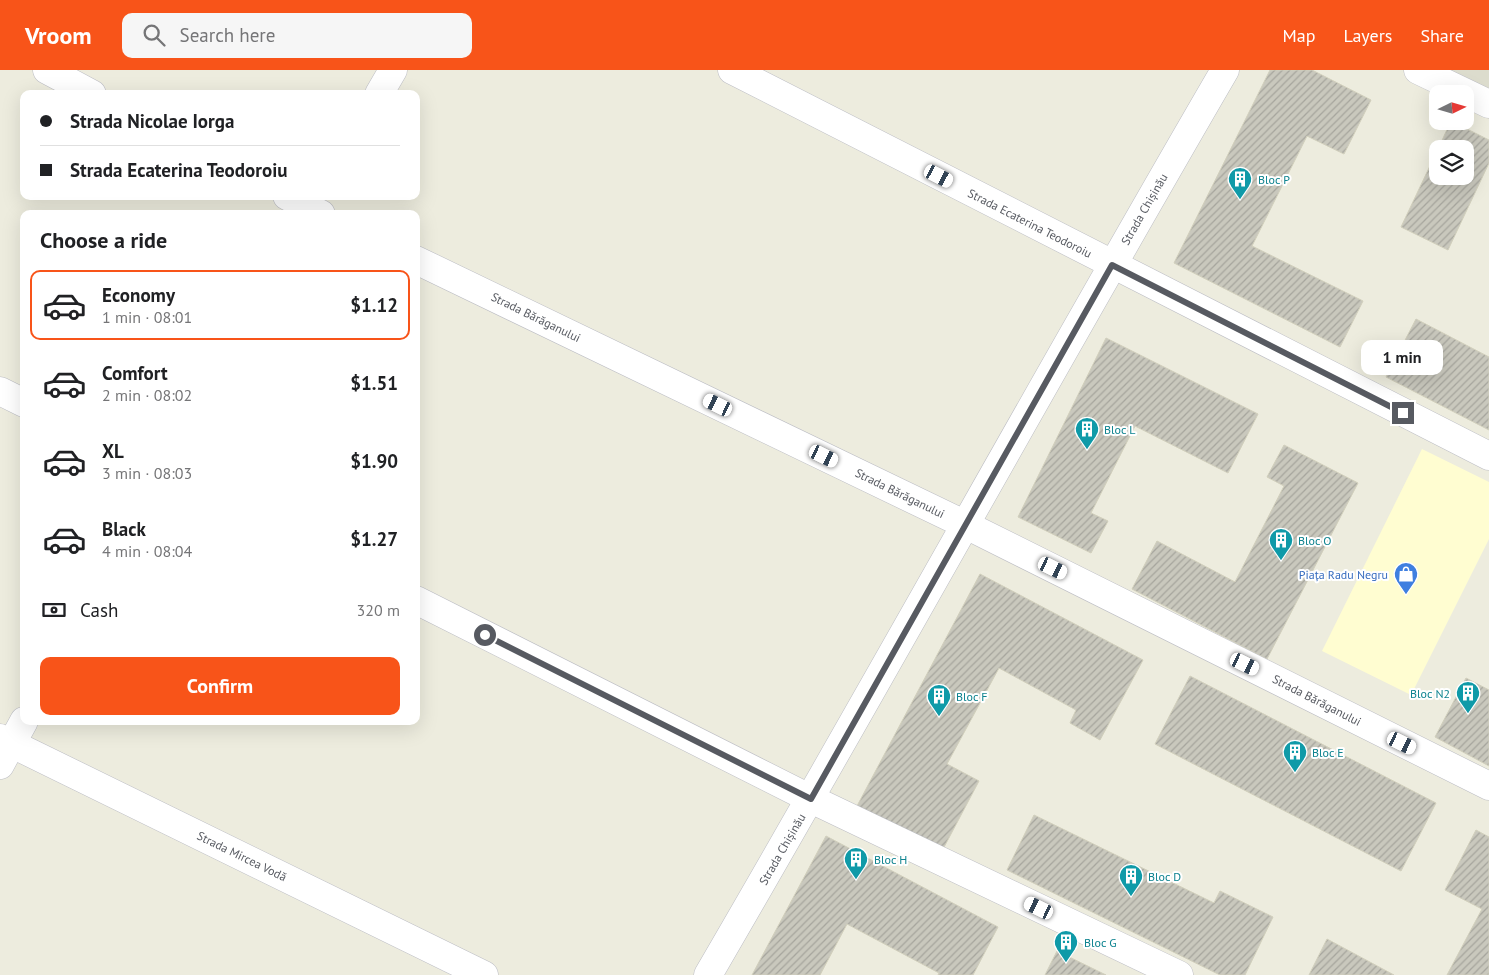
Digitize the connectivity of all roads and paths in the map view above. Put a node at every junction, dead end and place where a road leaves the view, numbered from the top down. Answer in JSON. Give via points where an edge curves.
{"nodes":[{"id":1,"x":47,"y":70,"type":"edge"},
{"id":2,"x":393,"y":70,"type":"edge"},
{"id":3,"x":732,"y":70,"type":"edge"},
{"id":4,"x":1225,"y":70,"type":"edge"},
{"id":5,"x":1418,"y":70,"type":"edge"},
{"id":6,"x":84,"y":90,"type":"edge"},
{"id":7,"x":381,"y":90,"type":"edge"},
{"id":8,"x":1489,"y":104,"type":"edge"},
{"id":9,"x":297,"y":200,"type":"edge"},
{"id":10,"x":316,"y":208,"type":"edge"},
{"id":11,"x":420,"y":262,"type":"edge"},
{"id":12,"x":1112,"y":265,"type":"junction"},
{"id":13,"x":0,"y":390,"type":"edge"},
{"id":14,"x":20,"y":400,"type":"edge"},
{"id":15,"x":1489,"y":456,"type":"edge"},
{"id":16,"x":966,"y":525,"type":"junction"},
{"id":17,"x":420,"y":602,"type":"edge"},
{"id":18,"x":9,"y":742,"type":"edge"},
{"id":19,"x":1489,"y":786,"type":"edge"},
{"id":20,"x":811,"y":799,"type":"junction"},
{"id":21,"x":484,"y":975,"type":"edge"},
{"id":22,"x":708,"y":975,"type":"edge"},
{"id":23,"x":1179,"y":975,"type":"edge"}],
"edges":[{"from":1,"to":6,"type":"street"},
{"from":2,"to":7,"type":"street"},
{"from":3,"to":12,"type":"street","name":"Strada Ecaterina Teodoroiu"},
{"from":4,"to":12,"type":"street","name":"Strada Chișinău"},
{"from":5,"to":8,"type":"street"},
{"from":9,"to":10,"type":"street"},
{"from":11,"to":16,"type":"street","name":"Strada Bărăganului"},
{"from":12,"to":15,"type":"street","name":"Strada Ecaterina Teodoroiu"},
{"from":12,"to":16,"type":"street","name":"Strada Chișinău"},
{"from":13,"to":14,"type":"street"},
{"from":16,"to":19,"type":"street","name":"Strada Bărăganului"},
{"from":16,"to":20,"type":"street","name":"Strada Chișinău"},
{"from":17,"to":20,"type":"street"},
{"from":18,"to":21,"type":"street","name":"Strada Mircea Vodă"},
{"from":20,"to":22,"type":"street","name":"Strada Chișinău"},
{"from":20,"to":23,"type":"street"}]}
